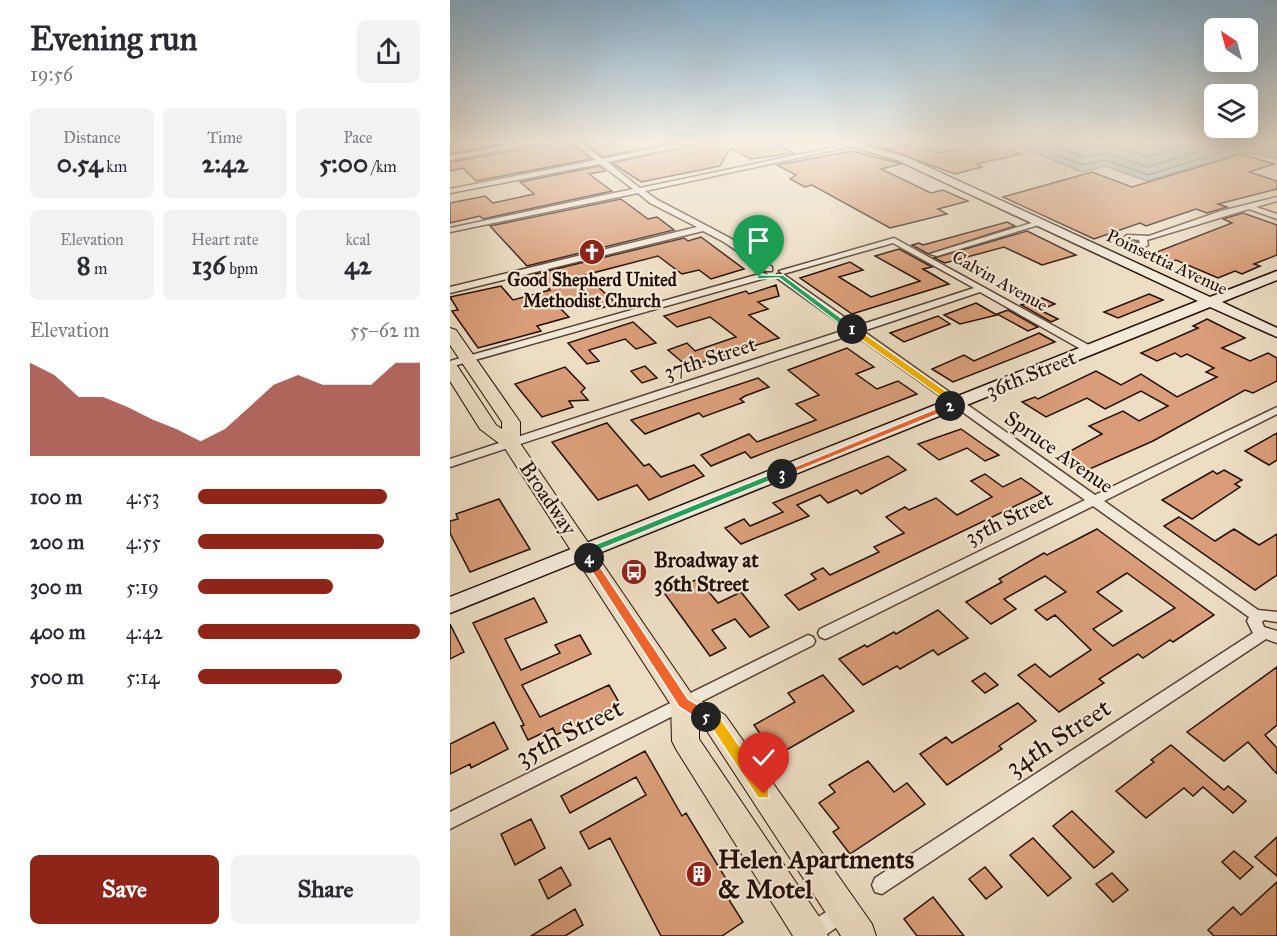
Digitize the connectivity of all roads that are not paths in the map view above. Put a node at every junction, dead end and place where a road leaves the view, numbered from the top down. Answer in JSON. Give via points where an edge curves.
{"nodes":[{"id":1,"x":477,"y":186,"type":"edge"},
{"id":2,"x":633,"y":186,"type":"edge"},
{"id":3,"x":660,"y":186,"type":"edge"},
{"id":4,"x":961,"y":186,"type":"edge"},
{"id":5,"x":639,"y":190,"type":"junction"},
{"id":6,"x":450,"y":191,"type":"edge"},
{"id":7,"x":1277,"y":199,"type":"edge"},
{"id":8,"x":1252,"y":208,"type":"junction"},
{"id":9,"x":1277,"y":217,"type":"edge"},
{"id":10,"x":1041,"y":223,"type":"junction"},
{"id":11,"x":705,"y":228,"type":"junction"},
{"id":12,"x":450,"y":230,"type":"edge"},
{"id":13,"x":1143,"y":240,"type":"dead end"},
{"id":14,"x":934,"y":254,"type":"dead end"},
{"id":15,"x":766,"y":272,"type":"junction"},
{"id":16,"x":782,"y":274,"type":"junction"},
{"id":17,"x":1277,"y":275,"type":"edge"},
{"id":18,"x":981,"y":290,"type":"junction"},
{"id":19,"x":450,"y":291,"type":"edge"},
{"id":20,"x":1210,"y":302,"type":"junction"},
{"id":21,"x":855,"y":331,"type":"junction"},
{"id":22,"x":450,"y":333,"type":"edge"},
{"id":23,"x":1277,"y":333,"type":"edge"},
{"id":24,"x":1090,"y":350,"type":"junction"},
{"id":25,"x":470,"y":359,"type":"junction"},
{"id":26,"x":450,"y":366,"type":"edge"},
{"id":27,"x":956,"y":403,"type":"junction"},
{"id":28,"x":1277,"y":410,"type":"edge"},
{"id":29,"x":511,"y":443,"type":"junction"},
{"id":30,"x":450,"y":463,"type":"edge"},
{"id":31,"x":1094,"y":501,"type":"junction"},
{"id":32,"x":584,"y":551,"type":"junction"},
{"id":33,"x":450,"y":605,"type":"edge"},
{"id":34,"x":1257,"y":616,"type":"junction"},
{"id":35,"x":1277,"y":617,"type":"edge"},
{"id":36,"x":825,"y":633,"type":"dead end"},
{"id":37,"x":1270,"y":635,"type":"edge"},
{"id":38,"x":808,"y":641,"type":"dead end"},
{"id":39,"x":684,"y":703,"type":"junction"},
{"id":40,"x":450,"y":820,"type":"edge"},
{"id":41,"x":882,"y":885,"type":"dead end"},
{"id":42,"x":843,"y":911,"type":"junction"},
{"id":43,"x":809,"y":935,"type":"edge"},
{"id":44,"x":860,"y":936,"type":"edge"}],
"edges":[{"from":1,"to":6,"type":"street"},
{"from":2,"to":5,"type":"street"},
{"from":3,"to":5,"type":"street"},
{"from":4,"to":10,"type":"street","name":"Poinsettia Avenue"},
{"from":5,"to":11,"type":"street","via":[[663,208]]},
{"from":5,"to":12,"type":"street"},
{"from":7,"to":8,"type":"street"},
{"from":8,"to":9,"type":"street"},
{"from":8,"to":13,"type":"street","via":[[1224,213]]},
{"from":10,"to":14,"type":"street"},
{"from":10,"to":20,"type":"street","name":"Poinsettia Avenue"},
{"from":11,"to":15,"type":"street"},
{"from":11,"to":19,"type":"street"},
{"from":15,"to":16,"type":"street"},
{"from":15,"to":25,"type":"street"},
{"from":16,"to":18,"type":"street","name":"Calvin Avenue","via":[[894,240]]},
{"from":16,"to":21,"type":"street","name":"Spruce Avenue"},
{"from":17,"to":20,"type":"street","name":"36th Street"},
{"from":18,"to":21,"type":"street","name":"37th Street"},
{"from":18,"to":24,"type":"street","name":"Calvin Avenue"},
{"from":20,"to":23,"type":"street","name":"Poinsettia Avenue"},
{"from":20,"to":24,"type":"street","name":"36th Street"},
{"from":21,"to":27,"type":"street","name":"Spruce Avenue"},
{"from":21,"to":29,"type":"street","name":"37th Street"},
{"from":22,"to":25,"type":"main road","name":"Broadway"},
{"from":24,"to":27,"type":"street","name":"36th Street"},
{"from":25,"to":26,"type":"street"},
{"from":25,"to":29,"type":"main road","name":"Broadway","via":[[512,422]]},
{"from":26,"to":29,"type":"main road","name":"Broadway","via":[[489,429]]},
{"from":27,"to":31,"type":"street","name":"Spruce Avenue"},
{"from":27,"to":32,"type":"street","name":"36th Street"},
{"from":28,"to":31,"type":"street","name":"35th Street"},
{"from":29,"to":30,"type":"street","name":"37th Street"},
{"from":29,"to":32,"type":"main road","name":"Broadway"},
{"from":31,"to":34,"type":"street","name":"Spruce Avenue"},
{"from":31,"to":36,"type":"street","name":"35th Street"},
{"from":32,"to":33,"type":"street","name":"36th Street"},
{"from":32,"to":39,"type":"main road","name":"Broadway"},
{"from":34,"to":35,"type":"street"},
{"from":34,"to":37,"type":"street","via":[[1254,624]]},
{"from":37,"to":41,"type":"street","name":"34th Street"},
{"from":38,"to":39,"type":"street","name":"35th Street"},
{"from":39,"to":40,"type":"street","name":"35th Street"},
{"from":39,"to":42,"type":"main road","name":"Broadway","via":[[716,723]]},
{"from":39,"to":43,"type":"main road","via":[[686,741]]},
{"from":42,"to":43,"type":"street"},
{"from":42,"to":44,"type":"main road","name":"Broadway"}]}
